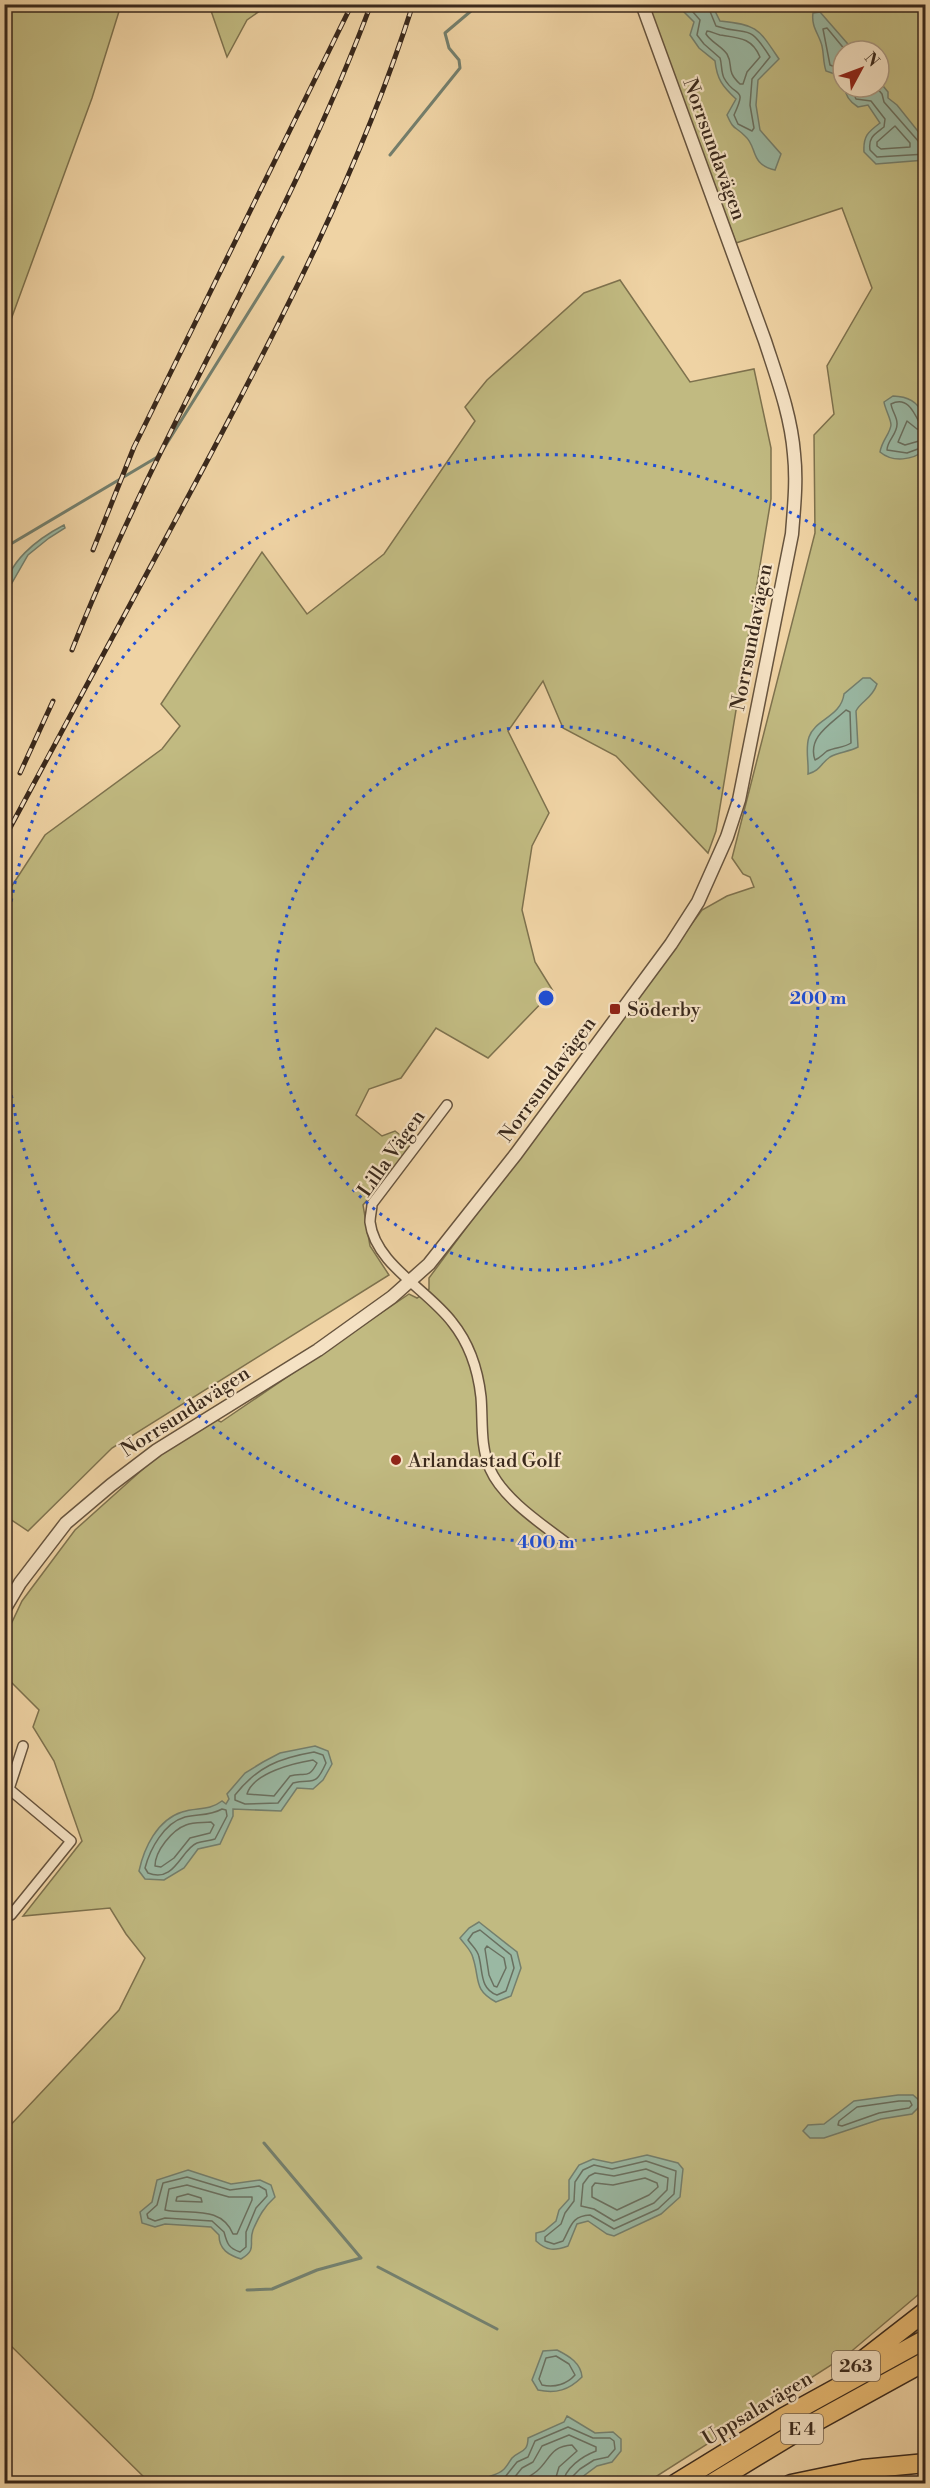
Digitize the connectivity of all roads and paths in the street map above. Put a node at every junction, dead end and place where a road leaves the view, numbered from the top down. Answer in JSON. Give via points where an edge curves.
{"nodes":[{"id":1,"x":642,"y":4,"type":"edge"},
{"id":2,"x":447,"y":1105,"type":"dead end"},
{"id":3,"x":411,"y":1281,"type":"junction"},
{"id":4,"x":568,"y":1544,"type":"dead end"},
{"id":5,"x":4,"y":1610,"type":"edge"},
{"id":6,"x":23,"y":1746,"type":"dead end"},
{"id":7,"x":4,"y":1916,"type":"edge"},
{"id":8,"x":926,"y":2311,"type":"edge"},
{"id":9,"x":926,"y":2339,"type":"edge"},
{"id":10,"x":926,"y":2361,"type":"edge"},
{"id":11,"x":784,"y":2417,"type":"junction"},
{"id":12,"x":926,"y":2463,"type":"edge"},
{"id":13,"x":675,"y":2484,"type":"edge"},
{"id":14,"x":711,"y":2484,"type":"edge"},
{"id":15,"x":791,"y":2484,"type":"edge"}],
"edges":[{"from":1,"to":3,"type":"street","name":"Norrsundavägen","via":[[782,391],[795,455],[792,534],[739,800],[698,902],[516,1154],[429,1264]]},
{"from":2,"to":3,"type":"street","name":"Lilla Vägen","via":[[372,1204],[370,1222],[379,1248],[400,1275]]},
{"from":3,"to":4,"type":"street","name":"Lilla Vägen","via":[[452,1321],[474,1360],[481,1398],[482,1439],[490,1470],[527,1512]]},
{"from":3,"to":5,"type":"street","name":"Norrsundavägen","via":[[318,1350],[157,1450],[111,1485],[66,1523]]},
{"from":6,"to":7,"type":"street","via":[[9,1789],[71,1841],[11,1915]]},
{"from":8,"to":11,"type":"highway","number":"263"},
{"from":9,"to":11,"type":"highway","name":"Uppsalavägen","number":"E 4"},
{"from":10,"to":14,"type":"highway","name":"Uppsalavägen","number":"E 4"},
{"from":11,"to":13,"type":"highway","name":"Uppsalavägen","number":"E 4"},
{"from":12,"to":15,"type":"highway","via":[[863,2469]]}]}
